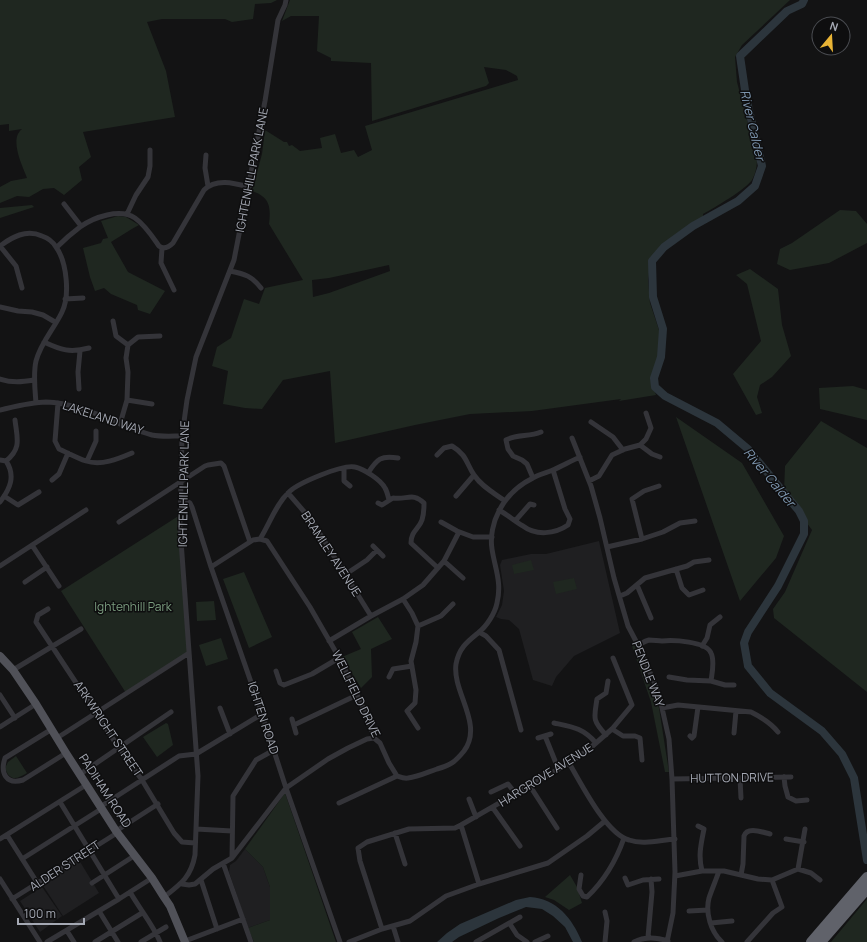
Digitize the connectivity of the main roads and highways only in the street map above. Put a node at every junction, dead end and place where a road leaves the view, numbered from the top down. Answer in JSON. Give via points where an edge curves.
{"nodes":[{"id":1,"x":0,"y":656,"type":"edge"},
{"id":2,"x":867,"y":877,"type":"edge"},
{"id":3,"x":867,"y":889,"type":"edge"},
{"id":4,"x":857,"y":895,"type":"junction"},
{"id":5,"x":185,"y":942,"type":"edge"},
{"id":6,"x":811,"y":942,"type":"edge"},
{"id":7,"x":821,"y":942,"type":"edge"}],
"edges":[{"from":1,"to":5,"type":"main road","name":"PADIHAM ROAD","via":[[36,704],[116,832],[152,878],[170,906]]},
{"from":2,"to":4,"type":"highway"},
{"from":3,"to":4,"type":"highway"},
{"from":4,"to":6,"type":"highway"},
{"from":4,"to":7,"type":"highway"}]}
